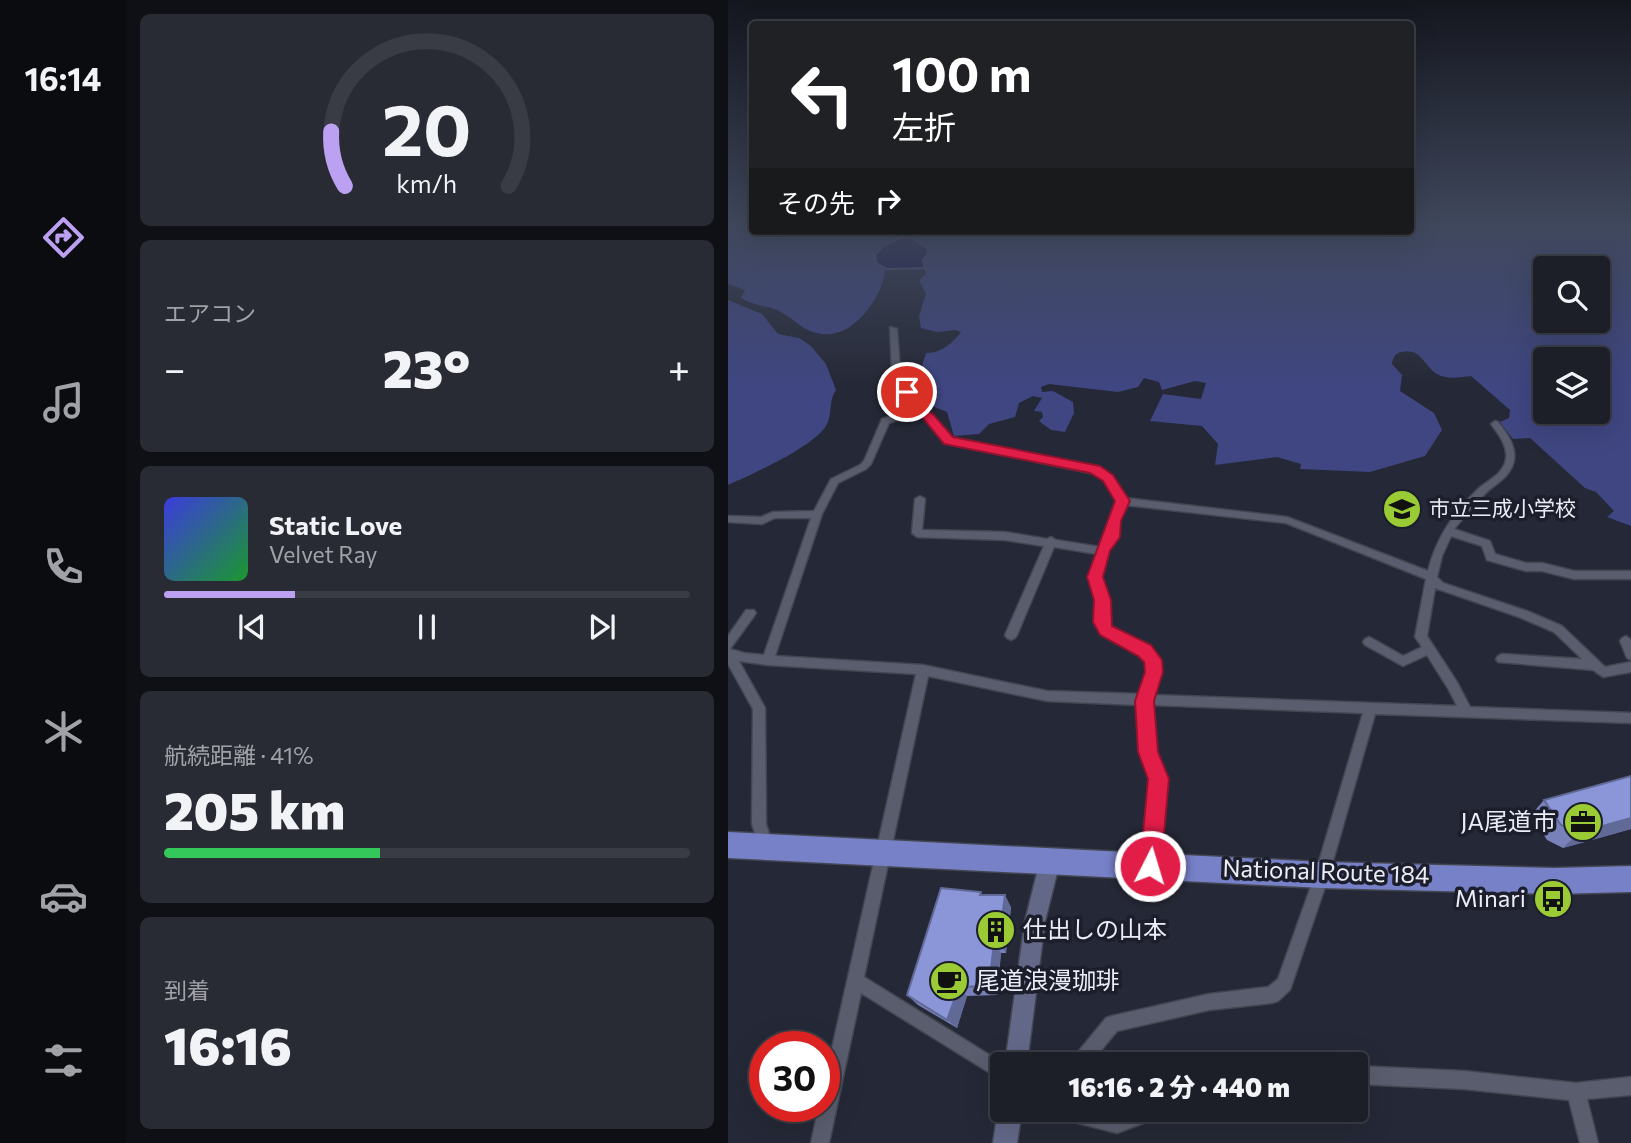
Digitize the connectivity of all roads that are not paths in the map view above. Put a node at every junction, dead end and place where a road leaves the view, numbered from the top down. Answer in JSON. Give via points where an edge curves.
{"nodes":[{"id":1,"x":893,"y":329,"type":"dead end"},
{"id":2,"x":913,"y":411,"type":"junction"},
{"id":3,"x":1494,"y":424,"type":"dead end"},
{"id":4,"x":920,"y":499,"type":"dead end"},
{"id":5,"x":1122,"y":501,"type":"junction"},
{"id":6,"x":817,"y":514,"type":"junction"},
{"id":7,"x":728,"y":519,"type":"edge"},
{"id":8,"x":1448,"y":531,"type":"junction"},
{"id":9,"x":1052,"y":541,"type":"junction"},
{"id":10,"x":1103,"y":551,"type":"junction"},
{"id":11,"x":1631,"y":575,"type":"edge"},
{"id":12,"x":1430,"y":576,"type":"junction"},
{"id":13,"x":750,"y":613,"type":"dead end"},
{"id":14,"x":1011,"y":635,"type":"dead end"},
{"id":15,"x":1626,"y":641,"type":"dead end"},
{"id":16,"x":1369,"y":642,"type":"dead end"},
{"id":17,"x":728,"y":645,"type":"edge"},
{"id":18,"x":1429,"y":649,"type":"junction"},
{"id":19,"x":728,"y":653,"type":"edge"},
{"id":20,"x":1631,"y":655,"type":"edge"},
{"id":21,"x":1502,"y":659,"type":"dead end"},
{"id":22,"x":768,"y":660,"type":"junction"},
{"id":23,"x":1594,"y":664,"type":"junction"},
{"id":24,"x":1631,"y":667,"type":"edge"},
{"id":25,"x":923,"y":670,"type":"junction"},
{"id":26,"x":1144,"y":701,"type":"junction"},
{"id":27,"x":1370,"y":709,"type":"junction"},
{"id":28,"x":1466,"y":712,"type":"junction"},
{"id":29,"x":1631,"y":718,"type":"edge"},
{"id":30,"x":728,"y":845,"type":"edge"},
{"id":31,"x":766,"y":846,"type":"junction"},
{"id":32,"x":884,"y":853,"type":"junction"},
{"id":33,"x":1050,"y":861,"type":"junction"},
{"id":34,"x":1150,"y":866,"type":"junction"},
{"id":35,"x":1322,"y":875,"type":"junction"},
{"id":36,"x":1631,"y":879,"type":"edge"},
{"id":37,"x":856,"y":981,"type":"junction"},
{"id":38,"x":1018,"y":1052,"type":"edge"},
{"id":39,"x":1089,"y":1052,"type":"edge"},
{"id":40,"x":990,"y":1065,"type":"edge"},
{"id":41,"x":1368,"y":1076,"type":"edge"},
{"id":42,"x":1631,"y":1086,"type":"edge"},
{"id":43,"x":1576,"y":1092,"type":"junction"},
{"id":44,"x":1009,"y":1122,"type":"edge"},
{"id":45,"x":820,"y":1143,"type":"edge"},
{"id":46,"x":1006,"y":1143,"type":"edge"},
{"id":47,"x":1589,"y":1143,"type":"edge"}],
"edges":[{"from":1,"to":2,"type":"street","via":[[896,370]]},
{"from":2,"to":5,"type":"street","via":[[927,416],[949,441],[1103,473]]},
{"from":2,"to":6,"type":"street","via":[[885,421],[869,462],[834,481]]},
{"from":3,"to":8,"type":"street","via":[[1506,436],[1509,463],[1501,478],[1481,491]]},
{"from":4,"to":9,"type":"street","via":[[916,533]]},
{"from":5,"to":10,"type":"street"},
{"from":5,"to":12,"type":"street","via":[[1287,520]]},
{"from":6,"to":7,"type":"street","via":[[773,515],[762,521]]},
{"from":6,"to":22,"type":"street"},
{"from":8,"to":11,"type":"street","via":[[1486,544],[1491,557],[1526,567],[1574,575]]},
{"from":8,"to":12,"type":"street"},
{"from":9,"to":10,"type":"street"},
{"from":9,"to":14,"type":"street"},
{"from":10,"to":26,"type":"street","via":[[1095,577],[1102,600],[1101,622],[1106,631],[1144,650],[1153,660],[1154,672]]},
{"from":12,"to":18,"type":"street","via":[[1420,637]]},
{"from":12,"to":23,"type":"street","via":[[1438,586],[1558,629]]},
{"from":13,"to":17,"type":"street"},
{"from":15,"to":20,"type":"street"},
{"from":16,"to":18,"type":"street","via":[[1403,661]]},
{"from":18,"to":28,"type":"street"},
{"from":19,"to":22,"type":"street"},
{"from":19,"to":31,"type":"street","via":[[759,708],[760,824]]},
{"from":21,"to":23,"type":"street"},
{"from":22,"to":25,"type":"street"},
{"from":23,"to":24,"type":"street","via":[[1603,672]]},
{"from":25,"to":26,"type":"street","via":[[1047,696]]},
{"from":25,"to":32,"type":"street"},
{"from":26,"to":27,"type":"street"},
{"from":26,"to":34,"type":"street","via":[[1148,752],[1158,779]]},
{"from":27,"to":28,"type":"street"},
{"from":27,"to":35,"type":"street"},
{"from":28,"to":29,"type":"street"},
{"from":30,"to":31,"type":"highway","name":"National Route 184"},
{"from":31,"to":32,"type":"highway","name":"National Route 184"},
{"from":32,"to":33,"type":"highway","name":"National Route 184"},
{"from":32,"to":37,"type":"street"},
{"from":33,"to":34,"type":"highway","name":"National Route 184"},
{"from":33,"to":38,"type":"street","via":[[1035,921]]},
{"from":34,"to":35,"type":"highway","name":"National Route 184"},
{"from":35,"to":36,"type":"highway","name":"National Route 184"},
{"from":35,"to":39,"type":"street","via":[[1284,984],[1272,995],[1209,1002],[1112,1024]]},
{"from":37,"to":40,"type":"street"},
{"from":37,"to":45,"type":"street"},
{"from":41,"to":43,"type":"street"},
{"from":42,"to":43,"type":"street"},
{"from":43,"to":47,"type":"street"},
{"from":44,"to":46,"type":"street"}]}
